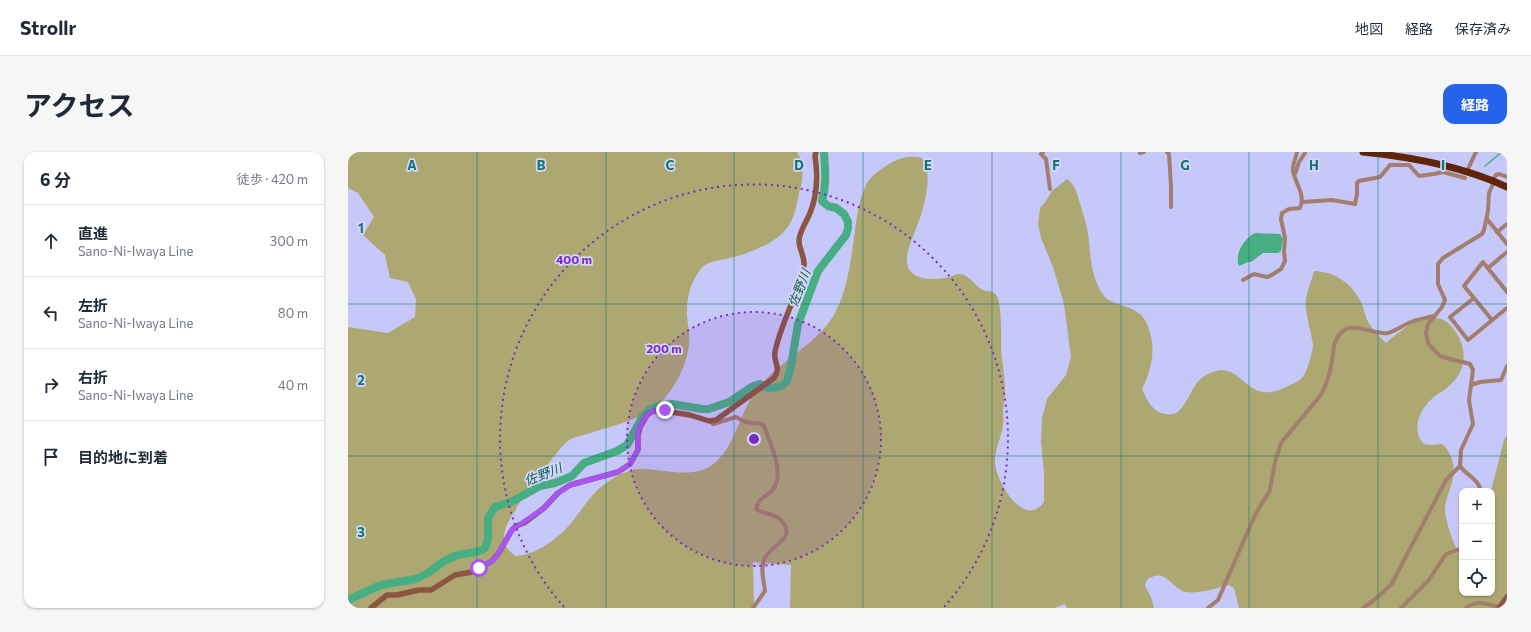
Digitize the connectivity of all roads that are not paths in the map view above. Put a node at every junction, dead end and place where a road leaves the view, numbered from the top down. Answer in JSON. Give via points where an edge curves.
{"nodes":[{"id":1,"x":816,"y":152,"type":"edge"},
{"id":2,"x":1043,"y":152,"type":"edge"},
{"id":3,"x":1167,"y":152,"type":"edge"},
{"id":4,"x":1297,"y":152,"type":"edge"},
{"id":5,"x":1363,"y":152,"type":"edge"},
{"id":6,"x":1476,"y":152,"type":"edge"},
{"id":7,"x":1305,"y":153,"type":"dead end"},
{"id":8,"x":1468,"y":169,"type":"dead end"},
{"id":9,"x":1294,"y":175,"type":"junction"},
{"id":10,"x":1507,"y":177,"type":"edge"},
{"id":11,"x":1465,"y":178,"type":"dead end"},
{"id":12,"x":1493,"y":181,"type":"junction"},
{"id":13,"x":1507,"y":187,"type":"edge"},
{"id":14,"x":1050,"y":188,"type":"dead end"},
{"id":15,"x":1302,"y":202,"type":"junction"},
{"id":16,"x":1171,"y":207,"type":"dead end"},
{"id":17,"x":1487,"y":219,"type":"junction"},
{"id":18,"x":1507,"y":224,"type":"edge"},
{"id":19,"x":1497,"y":232,"type":"junction"},
{"id":20,"x":1507,"y":244,"type":"edge"},
{"id":21,"x":1507,"y":252,"type":"edge"},
{"id":22,"x":1488,"y":268,"type":"junction"},
{"id":23,"x":1243,"y":280,"type":"dead end"},
{"id":24,"x":1507,"y":292,"type":"edge"},
{"id":25,"x":1474,"y":298,"type":"junction"},
{"id":26,"x":1507,"y":308,"type":"edge"},
{"id":27,"x":1434,"y":316,"type":"junction"},
{"id":28,"x":1492,"y":320,"type":"junction"},
{"id":29,"x":1507,"y":366,"type":"edge"},
{"id":30,"x":1471,"y":385,"type":"junction"},
{"id":31,"x":711,"y":421,"type":"junction"},
{"id":32,"x":1460,"y":466,"type":"junction"},
{"id":33,"x":1480,"y":488,"type":"edge"},
{"id":34,"x":1459,"y":549,"type":"edge"},
{"id":35,"x":1507,"y":597,"type":"edge"},
{"id":36,"x":371,"y":608,"type":"edge"},
{"id":37,"x":753,"y":608,"type":"edge"},
{"id":38,"x":1208,"y":608,"type":"edge"},
{"id":39,"x":1363,"y":608,"type":"edge"},
{"id":40,"x":1400,"y":608,"type":"edge"},
{"id":41,"x":1466,"y":608,"type":"edge"},
{"id":42,"x":1499,"y":608,"type":"edge"}],
"edges":[{"from":1,"to":31,"type":"main road","via":[[815,198],[799,242],[804,263],[797,291],[782,326],[774,354],[778,372],[768,383],[720,418]]},
{"from":2,"to":14,"type":"street","via":[[1041,154],[1046,158]]},
{"from":3,"to":16,"type":"street"},
{"from":4,"to":9,"type":"street","via":[[1292,170]]},
{"from":5,"to":12,"type":"highway","via":[[1436,164]]},
{"from":6,"to":8,"type":"street"},
{"from":7,"to":9,"type":"street"},
{"from":9,"to":15,"type":"street"},
{"from":10,"to":12,"type":"street","via":[[1499,174]]},
{"from":11,"to":15,"type":"street","via":[[1443,172],[1419,176],[1410,165],[1390,165],[1380,177],[1359,181],[1355,204],[1332,200]]},
{"from":12,"to":13,"type":"highway"},
{"from":12,"to":17,"type":"street"},
{"from":15,"to":23,"type":"street","via":[[1300,208],[1282,213],[1285,261],[1281,269],[1267,277],[1254,274]]},
{"from":17,"to":19,"type":"street"},
{"from":17,"to":27,"type":"street","via":[[1482,234],[1442,258],[1438,264],[1438,284],[1444,300],[1442,307]]},
{"from":18,"to":19,"type":"street"},
{"from":19,"to":20,"type":"street"},
{"from":21,"to":22,"type":"street"},
{"from":22,"to":24,"type":"street"},
{"from":22,"to":25,"type":"street","via":[[1483,262],[1464,286]]},
{"from":25,"to":28,"type":"street"},
{"from":25,"to":28,"type":"street","via":[[1450,317],[1468,340]]},
{"from":26,"to":28,"type":"street"},
{"from":27,"to":30,"type":"street","via":[[1426,329],[1428,343],[1440,356],[1470,364],[1473,370]]},
{"from":27,"to":38,"type":"street","via":[[1411,322],[1388,333],[1353,328],[1347,329],[1339,336],[1334,345],[1325,388],[1281,443],[1270,490],[1255,515],[1218,600]]},
{"from":29,"to":30,"type":"street","via":[[1503,379]]},
{"from":30,"to":32,"type":"street","via":[[1469,403],[1473,424],[1461,450]]},
{"from":31,"to":36,"type":"main road","via":[[690,414],[665,410],[652,411],[640,427],[638,450],[630,464],[618,472],[570,485],[558,493],[544,508],[512,530],[492,561],[472,572],[451,577],[431,590],[387,595]]},
{"from":31,"to":37,"type":"street","via":[[712,424],[736,418],[763,424],[777,463],[775,487],[758,502],[756,509],[781,520],[787,535],[771,549],[763,561],[765,591]]},
{"from":32,"to":33,"type":"street","via":[[1475,479]]},
{"from":32,"to":39,"type":"street","via":[[1446,480],[1391,585]]},
{"from":34,"to":40,"type":"street","via":[[1446,554],[1428,581]]},
{"from":35,"to":42,"type":"main road"},
{"from":41,"to":42,"type":"street","via":[[1475,603],[1482,603]]}]}
